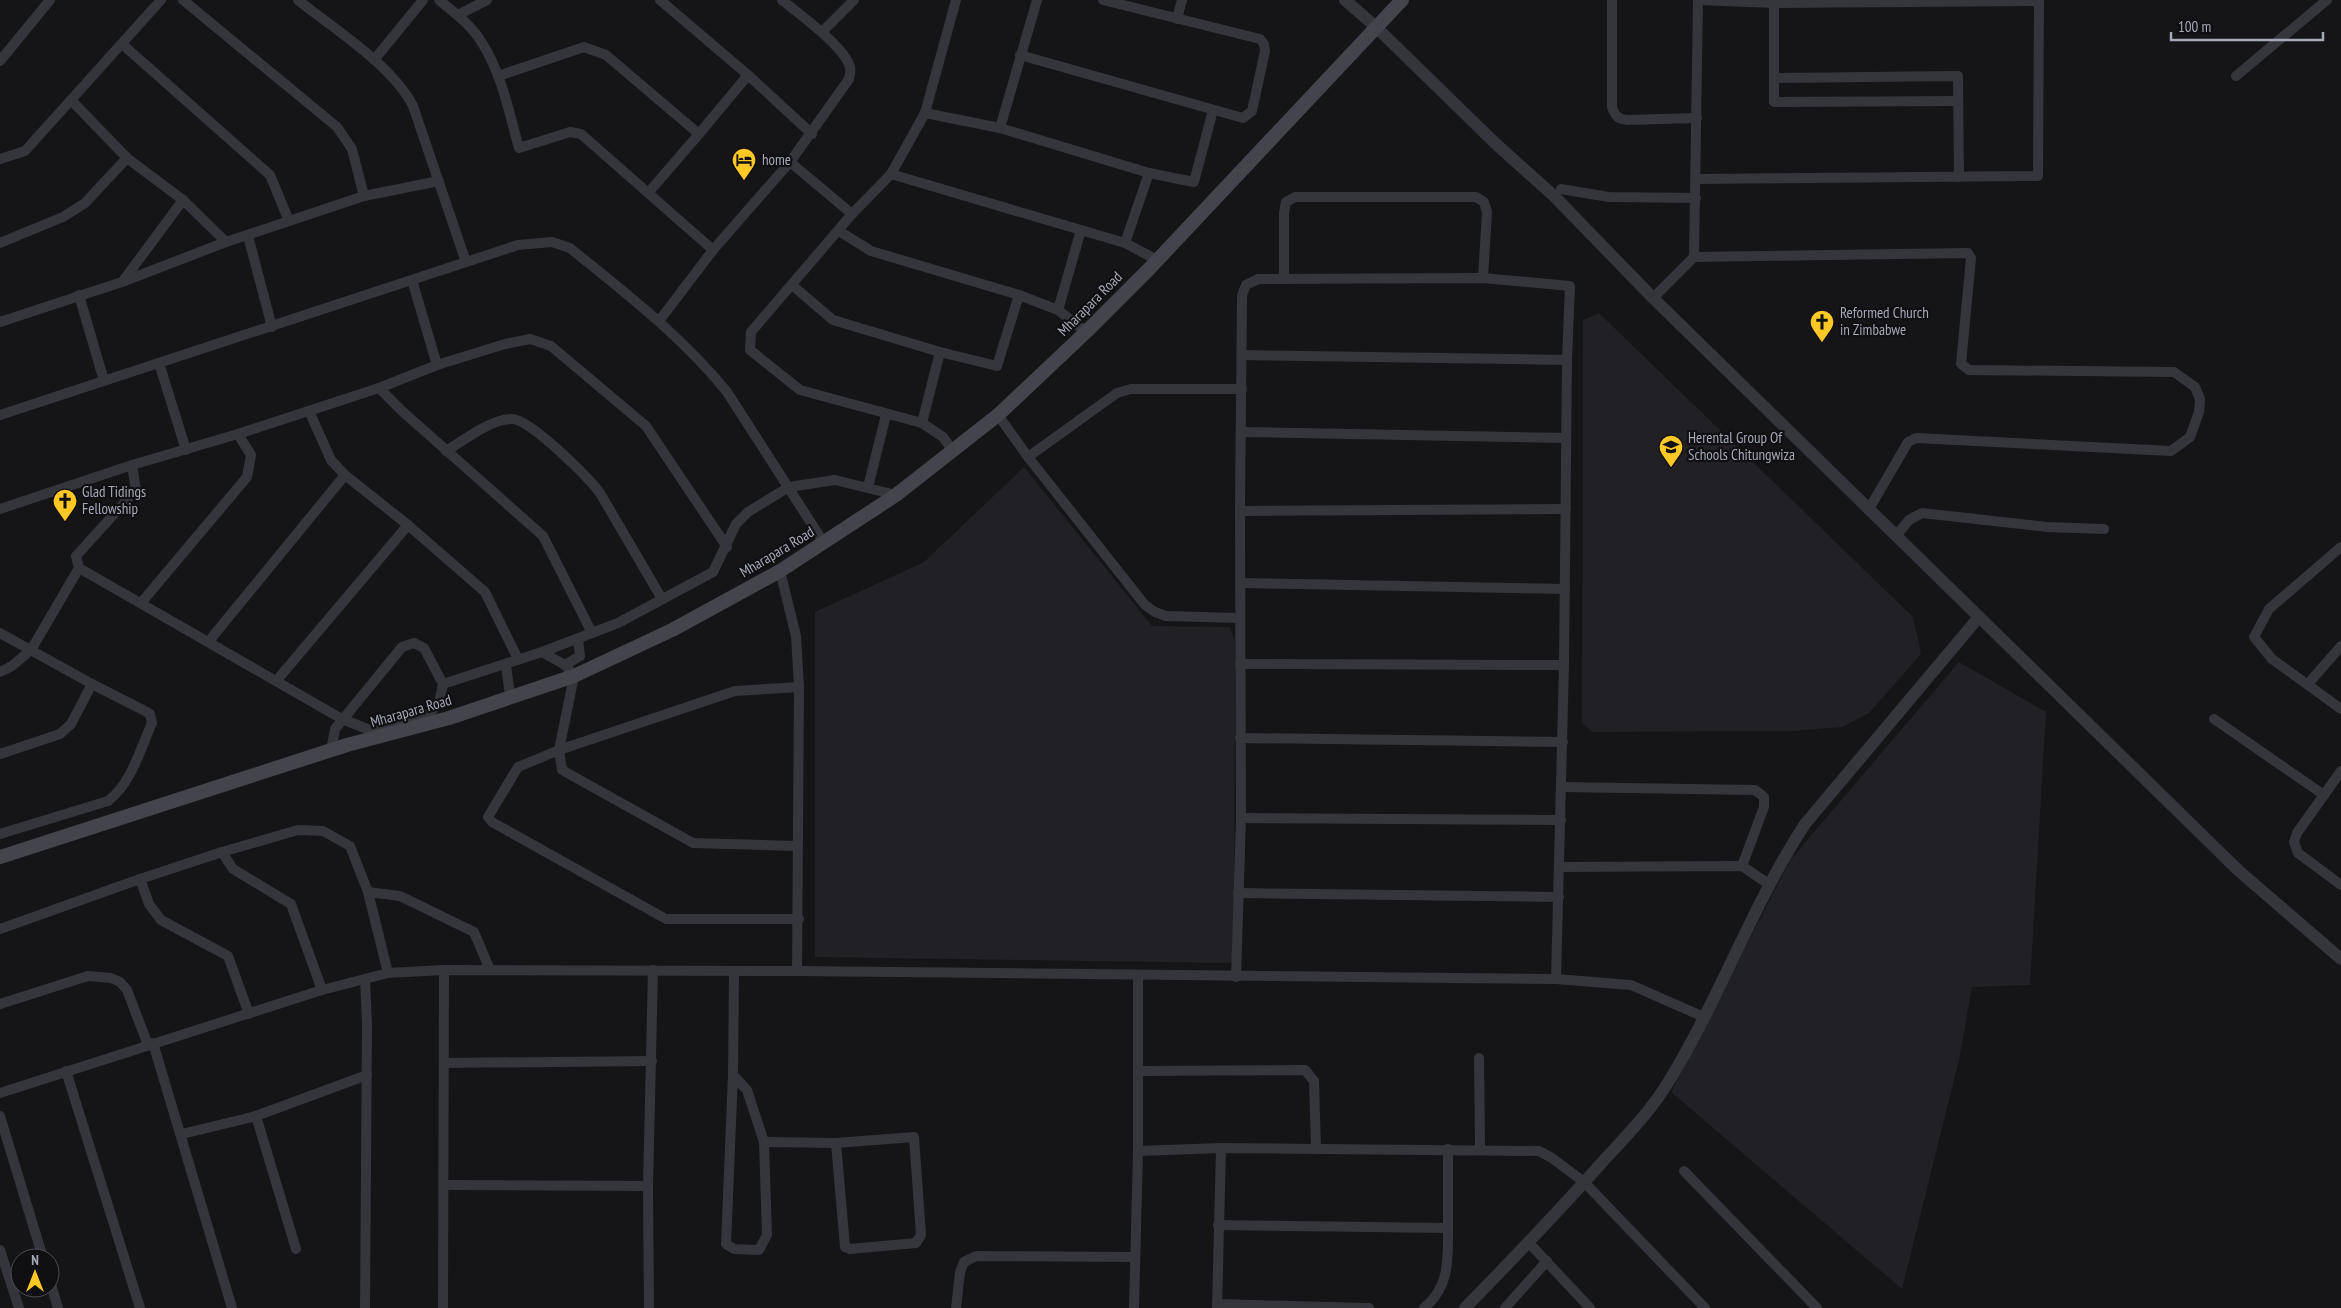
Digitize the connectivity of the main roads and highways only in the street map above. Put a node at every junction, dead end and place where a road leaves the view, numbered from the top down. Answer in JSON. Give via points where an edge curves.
{"nodes":[{"id":1,"x":1402,"y":0,"type":"edge"},
{"id":2,"x":0,"y":858,"type":"edge"}],
"edges":[{"from":1,"to":2,"type":"main road","name":"Mharapara Road","via":[[1157,260],[998,415],[896,495],[780,571],[672,630],[510,696],[449,718],[331,751]]}]}
